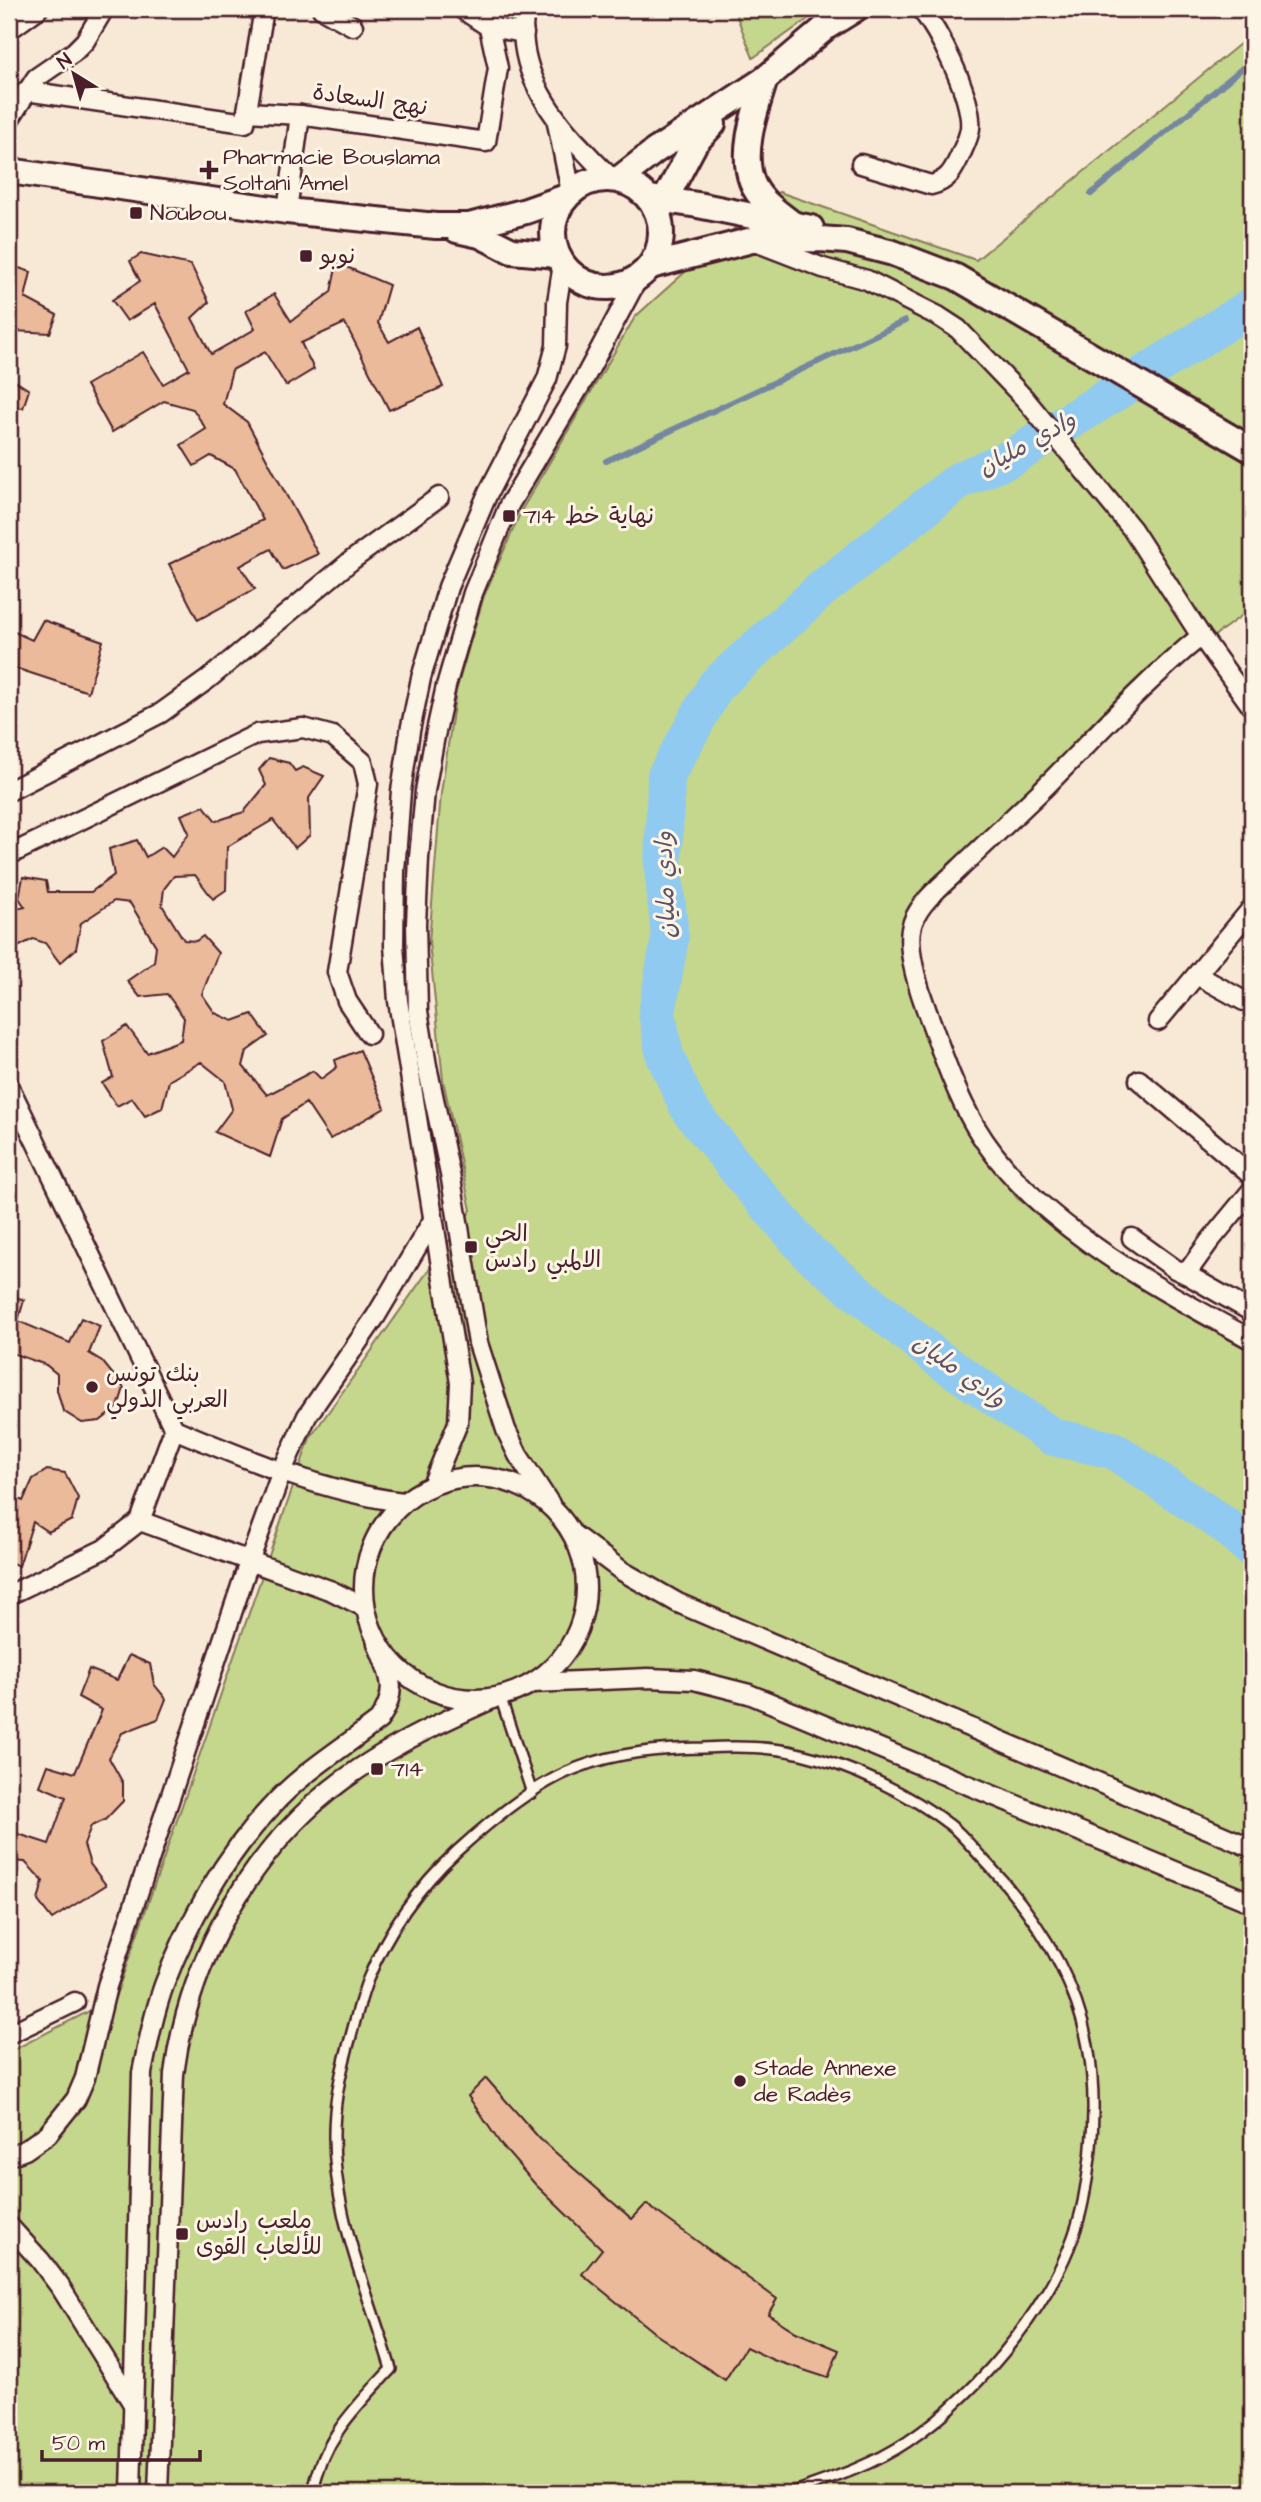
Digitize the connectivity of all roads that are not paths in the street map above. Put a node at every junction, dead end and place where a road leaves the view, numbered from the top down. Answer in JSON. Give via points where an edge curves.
{"nodes":[{"id":1,"x":38,"y":9,"type":"edge"},
{"id":2,"x":104,"y":9,"type":"edge"},
{"id":3,"x":264,"y":9,"type":"edge"},
{"id":4,"x":322,"y":9,"type":"edge"},
{"id":5,"x":462,"y":9,"type":"edge"},
{"id":6,"x":490,"y":9,"type":"edge"},
{"id":7,"x":525,"y":9,"type":"edge"},
{"id":8,"x":855,"y":9,"type":"edge"},
{"id":9,"x":921,"y":9,"type":"edge"},
{"id":10,"x":353,"y":26,"type":"dead end"},
{"id":11,"x":489,"y":27,"type":"junction"},
{"id":12,"x":9,"y":30,"type":"edge"},
{"id":13,"x":524,"y":33,"type":"junction"},
{"id":14,"x":765,"y":79,"type":"junction"},
{"id":15,"x":26,"y":91,"type":"junction"},
{"id":16,"x":734,"y":101,"type":"junction"},
{"id":17,"x":300,"y":115,"type":"junction"},
{"id":18,"x":246,"y":117,"type":"junction"},
{"id":19,"x":9,"y":120,"type":"edge"},
{"id":20,"x":557,"y":122,"type":"junction"},
{"id":21,"x":861,"y":164,"type":"dead end"},
{"id":22,"x":9,"y":171,"type":"edge"},
{"id":23,"x":615,"y":178,"type":"junction"},
{"id":24,"x":569,"y":195,"type":"junction"},
{"id":25,"x":658,"y":203,"type":"junction"},
{"id":26,"x":287,"y":211,"type":"junction"},
{"id":27,"x":793,"y":225,"type":"junction"},
{"id":28,"x":436,"y":226,"type":"junction"},
{"id":29,"x":751,"y":240,"type":"junction"},
{"id":30,"x":847,"y":242,"type":"junction"},
{"id":31,"x":560,"y":260,"type":"junction"},
{"id":32,"x":644,"y":272,"type":"junction"},
{"id":33,"x":1252,"y":450,"type":"edge"},
{"id":34,"x":439,"y":497,"type":"dead end"},
{"id":35,"x":1201,"y":636,"type":"junction"},
{"id":36,"x":1252,"y":707,"type":"edge"},
{"id":37,"x":9,"y":791,"type":"edge"},
{"id":38,"x":9,"y":855,"type":"edge"},
{"id":39,"x":1252,"y":908,"type":"edge"},
{"id":40,"x":1196,"y":975,"type":"junction"},
{"id":41,"x":1252,"y":1001,"type":"edge"},
{"id":42,"x":1158,"y":1021,"type":"dead end"},
{"id":43,"x":369,"y":1034,"type":"dead end"},
{"id":44,"x":1139,"y":1080,"type":"dead end"},
{"id":45,"x":9,"y":1086,"type":"edge"},
{"id":46,"x":1252,"y":1176,"type":"edge"},
{"id":47,"x":1252,"y":1190,"type":"edge"},
{"id":48,"x":433,"y":1220,"type":"junction"},
{"id":49,"x":1132,"y":1238,"type":"dead end"},
{"id":50,"x":1186,"y":1274,"type":"junction"},
{"id":51,"x":1252,"y":1312,"type":"edge"},
{"id":52,"x":1252,"y":1340,"type":"edge"},
{"id":53,"x":174,"y":1429,"type":"junction"},
{"id":54,"x":282,"y":1471,"type":"junction"},
{"id":55,"x":433,"y":1483,"type":"junction"},
{"id":56,"x":403,"y":1502,"type":"junction"},
{"id":57,"x":550,"y":1504,"type":"junction"},
{"id":58,"x":140,"y":1521,"type":"junction"},
{"id":59,"x":575,"y":1535,"type":"junction"},
{"id":60,"x":249,"y":1562,"type":"junction"},
{"id":61,"x":9,"y":1595,"type":"edge"},
{"id":62,"x":364,"y":1607,"type":"junction"},
{"id":63,"x":377,"y":1643,"type":"junction"},
{"id":64,"x":533,"y":1683,"type":"junction"},
{"id":65,"x":499,"y":1697,"type":"junction"},
{"id":66,"x":532,"y":1793,"type":"junction"},
{"id":67,"x":1252,"y":1848,"type":"edge"},
{"id":68,"x":1252,"y":1903,"type":"edge"},
{"id":69,"x":75,"y":2002,"type":"dead end"},
{"id":70,"x":9,"y":2034,"type":"edge"},
{"id":71,"x":9,"y":2156,"type":"edge"},
{"id":72,"x":9,"y":2226,"type":"edge"},
{"id":73,"x":133,"y":2404,"type":"junction"},
{"id":74,"x":131,"y":2493,"type":"edge"},
{"id":75,"x":158,"y":2493,"type":"edge"},
{"id":76,"x":313,"y":2493,"type":"edge"},
{"id":77,"x":790,"y":2493,"type":"edge"}],
"edges":[{"from":1,"to":12,"type":"street"},
{"from":2,"to":15,"type":"street","via":[[85,41]]},
{"from":3,"to":18,"type":"street"},
{"from":4,"to":10,"type":"street"},
{"from":5,"to":11,"type":"street"},
{"from":6,"to":11,"type":"street"},
{"from":7,"to":13,"type":"street"},
{"from":8,"to":14,"type":"main road","via":[[826,27]]},
{"from":9,"to":21,"type":"street","via":[[934,25],[957,76],[971,120],[969,135],[955,167],[942,182],[931,185]]},
{"from":11,"to":13,"type":"street"},
{"from":11,"to":17,"type":"street","name":"نهج السعادة","via":[[498,68],[486,142]]},
{"from":13,"to":20,"type":"street","via":[[526,61],[534,83]]},
{"from":14,"to":16,"type":"main road"},
{"from":14,"to":27,"type":"main road","via":[[750,126],[752,184],[767,204]]},
{"from":15,"to":18,"type":"street","name":"نهج السعادة"},
{"from":15,"to":19,"type":"street"},
{"from":16,"to":23,"type":"main road"},
{"from":16,"to":25,"type":"main road","via":[[695,144]]},
{"from":17,"to":18,"type":"street","name":"نهج السعادة"},
{"from":17,"to":26,"type":"street"},
{"from":20,"to":23,"type":"street","via":[[594,164]]},
{"from":20,"to":24,"type":"street"},
{"from":22,"to":26,"type":"main road"},
{"from":23,"to":24,"type":"main road","via":[[590,181]]},
{"from":23,"to":25,"type":"main road","via":[[636,186]]},
{"from":24,"to":28,"type":"main road","via":[[469,226]]},
{"from":24,"to":31,"type":"main road","via":[[553,225]]},
{"from":25,"to":27,"type":"main road"},
{"from":25,"to":32,"type":"main road","via":[[662,238]]},
{"from":26,"to":28,"type":"main road"},
{"from":27,"to":30,"type":"main road","via":[[828,230]]},
{"from":28,"to":31,"type":"main road","via":[[480,236],[512,251]]},
{"from":29,"to":30,"type":"main road"},
{"from":29,"to":32,"type":"main road"},
{"from":29,"to":35,"type":"street","via":[[823,268],[867,279],[958,329],[1025,399],[1132,529]]},
{"from":30,"to":33,"type":"main road","via":[[893,253],[956,277]]},
{"from":31,"to":32,"type":"main road","via":[[575,276],[606,287],[622,285]]},
{"from":31,"to":48,"type":"street","via":[[556,346],[547,379],[488,493],[448,587],[421,678],[401,791],[394,871],[398,1001]]},
{"from":32,"to":57,"type":"street","via":[[509,505],[473,593],[435,736],[419,858],[418,1011],[478,1343],[506,1430]]},
{"from":34,"to":37,"type":"street","via":[[352,560],[161,713]]},
{"from":35,"to":36,"type":"street"},
{"from":35,"to":52,"type":"street","via":[[1140,689],[930,897],[912,923],[911,936],[924,1005],[942,1051],[975,1126],[999,1160],[1073,1230],[1118,1262]]},
{"from":38,"to":43,"type":"street","via":[[257,734],[303,728],[332,736],[363,762],[368,784],[337,972],[347,1001]]},
{"from":39,"to":40,"type":"street"},
{"from":40,"to":41,"type":"street"},
{"from":40,"to":42,"type":"street"},
{"from":44,"to":46,"type":"street"},
{"from":45,"to":53,"type":"street"},
{"from":47,"to":50,"type":"street"},
{"from":48,"to":54,"type":"street","via":[[307,1416]]},
{"from":48,"to":55,"type":"street","via":[[460,1383],[458,1423]]},
{"from":49,"to":50,"type":"street"},
{"from":50,"to":51,"type":"street"},
{"from":53,"to":54,"type":"street"},
{"from":53,"to":58,"type":"street"},
{"from":54,"to":56,"type":"street","via":[[367,1497]]},
{"from":54,"to":60,"type":"street"},
{"from":55,"to":56,"type":"street"},
{"from":55,"to":57,"type":"street","via":[[474,1475],[515,1482]]},
{"from":56,"to":62,"type":"street","via":[[378,1531],[365,1568]]},
{"from":57,"to":59,"type":"street"},
{"from":58,"to":60,"type":"street"},
{"from":58,"to":61,"type":"street","via":[[104,1549]]},
{"from":59,"to":64,"type":"street","via":[[586,1567],[587,1600],[578,1633],[559,1661]]},
{"from":59,"to":67,"type":"street","via":[[622,1571],[678,1603]]},
{"from":60,"to":62,"type":"street"},
{"from":60,"to":71,"type":"street","via":[[107,1986],[85,2078],[76,2099],[48,2134]]},
{"from":62,"to":63,"type":"street"},
{"from":63,"to":65,"type":"street","via":[[399,1671],[428,1690],[462,1699]]},
{"from":63,"to":73,"type":"street","via":[[391,1680],[386,1710],[271,1806],[245,1838],[184,1937],[164,1986],[142,2073]]},
{"from":64,"to":65,"type":"street"},
{"from":64,"to":68,"type":"street","via":[[694,1680],[749,1694]]},
{"from":65,"to":66,"type":"lane"},
{"from":65,"to":75,"type":"street","via":[[425,1730],[318,1800],[257,1867],[208,1952],[179,2037],[174,2074]]},
{"from":66,"to":76,"type":"lane","via":[[484,1826],[411,1900],[367,1982],[342,2066],[334,2114],[336,2164],[349,2244],[391,2369],[345,2418],[328,2446]]},
{"from":66,"to":77,"type":"lane","via":[[576,1768],[662,1749],[730,1747],[798,1753],[899,1791],[952,1826],[1009,1886],[1066,1974],[1087,2044],[1092,2096],[1090,2167],[1078,2228],[1064,2262],[1047,2293],[970,2392],[906,2442],[855,2470]]},
{"from":69,"to":70,"type":"street"},
{"from":72,"to":73,"type":"street","via":[[61,2288]]},
{"from":73,"to":74,"type":"street"}]}
